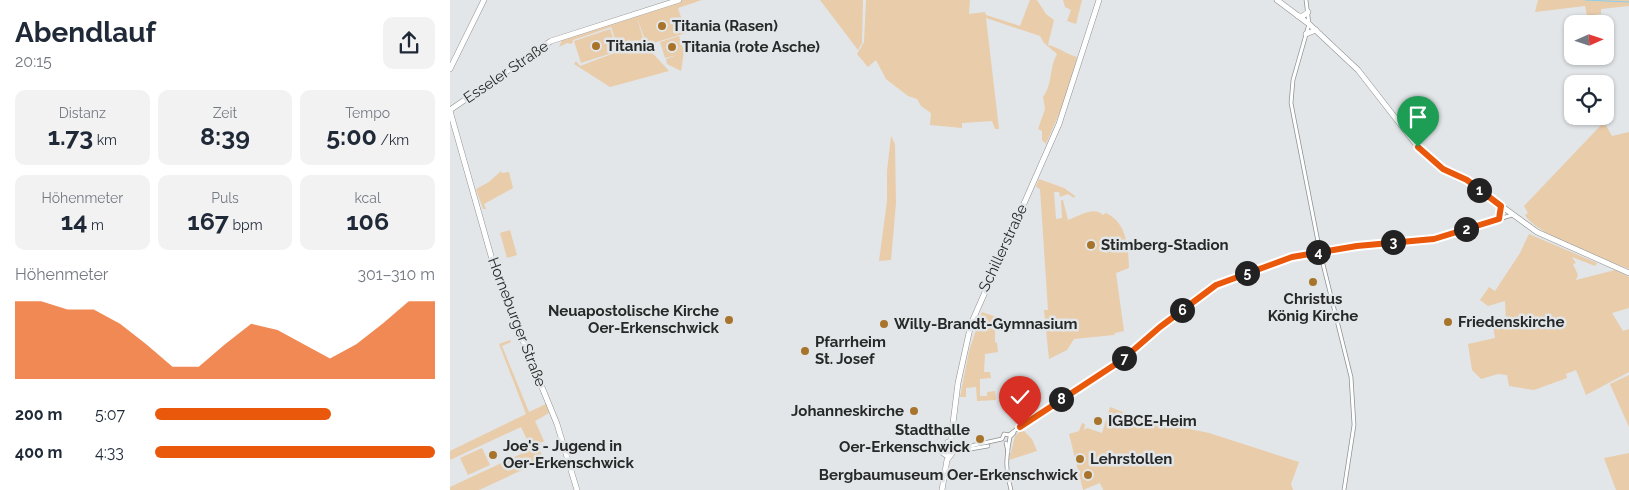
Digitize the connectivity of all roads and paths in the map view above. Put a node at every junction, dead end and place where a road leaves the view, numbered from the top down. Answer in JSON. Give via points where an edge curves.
{"nodes":[{"id":1,"x":484,"y":0,"type":"edge"},
{"id":2,"x":678,"y":0,"type":"edge"},
{"id":3,"x":1099,"y":0,"type":"edge"},
{"id":4,"x":1277,"y":0,"type":"edge"},
{"id":5,"x":1306,"y":0,"type":"edge"},
{"id":6,"x":1308,"y":12,"type":"junction"},
{"id":7,"x":1298,"y":16,"type":"junction"},
{"id":8,"x":1309,"y":24,"type":"junction"},
{"id":9,"x":1316,"y":30,"type":"junction"},
{"id":10,"x":1306,"y":34,"type":"junction"},
{"id":11,"x":450,"y":69,"type":"edge"},
{"id":12,"x":450,"y":111,"type":"edge"},
{"id":13,"x":1501,"y":206,"type":"junction"},
{"id":14,"x":1512,"y":215,"type":"junction"},
{"id":15,"x":1499,"y":219,"type":"junction"},
{"id":16,"x":1320,"y":252,"type":"junction"},
{"id":17,"x":1629,"y":273,"type":"edge"},
{"id":18,"x":1009,"y":436,"type":"junction"},
{"id":19,"x":1005,"y":441,"type":"junction"},
{"id":20,"x":949,"y":452,"type":"junction"},
{"id":21,"x":577,"y":490,"type":"edge"},
{"id":22,"x":941,"y":490,"type":"edge"},
{"id":23,"x":1011,"y":490,"type":"edge"},
{"id":24,"x":1344,"y":490,"type":"edge"}],
"edges":[{"from":1,"to":11,"type":"main road"},
{"from":2,"to":12,"type":"main road","name":"Esseler Straße","via":[[551,41]]},
{"from":3,"to":20,"type":"main road","name":"Schillerstraße","via":[[1069,96],[1048,149],[977,306],[966,342]]},
{"from":4,"to":7,"type":"main road"},
{"from":5,"to":6,"type":"street"},
{"from":6,"to":7,"type":"main road"},
{"from":6,"to":8,"type":"street"},
{"from":7,"to":8,"type":"main road"},
{"from":8,"to":9,"type":"main road"},
{"from":8,"to":10,"type":"street"},
{"from":9,"to":10,"type":"main road"},
{"from":9,"to":13,"type":"main road","via":[[1361,72],[1425,153],[1443,169],[1467,180]]},
{"from":10,"to":16,"type":"street","via":[[1293,80],[1291,102]]},
{"from":12,"to":21,"type":"main road","name":"Horneburger Straße","via":[[497,277],[557,424]]},
{"from":13,"to":14,"type":"main road"},
{"from":13,"to":15,"type":"street"},
{"from":14,"to":15,"type":"street"},
{"from":14,"to":17,"type":"main road","via":[[1541,234]]},
{"from":15,"to":16,"type":"street","via":[[1434,239],[1368,244]]},
{"from":16,"to":18,"type":"street","via":[[1288,258],[1216,285],[1122,360]]},
{"from":16,"to":24,"type":"street","via":[[1353,396],[1352,446]]},
{"from":18,"to":19,"type":"street"},
{"from":18,"to":19,"type":"street","via":[[1003,435]]},
{"from":19,"to":20,"type":"street"},
{"from":19,"to":23,"type":"street","via":[[1008,455],[1005,466]]},
{"from":20,"to":22,"type":"main road","name":"Schillerstraße"}]}
